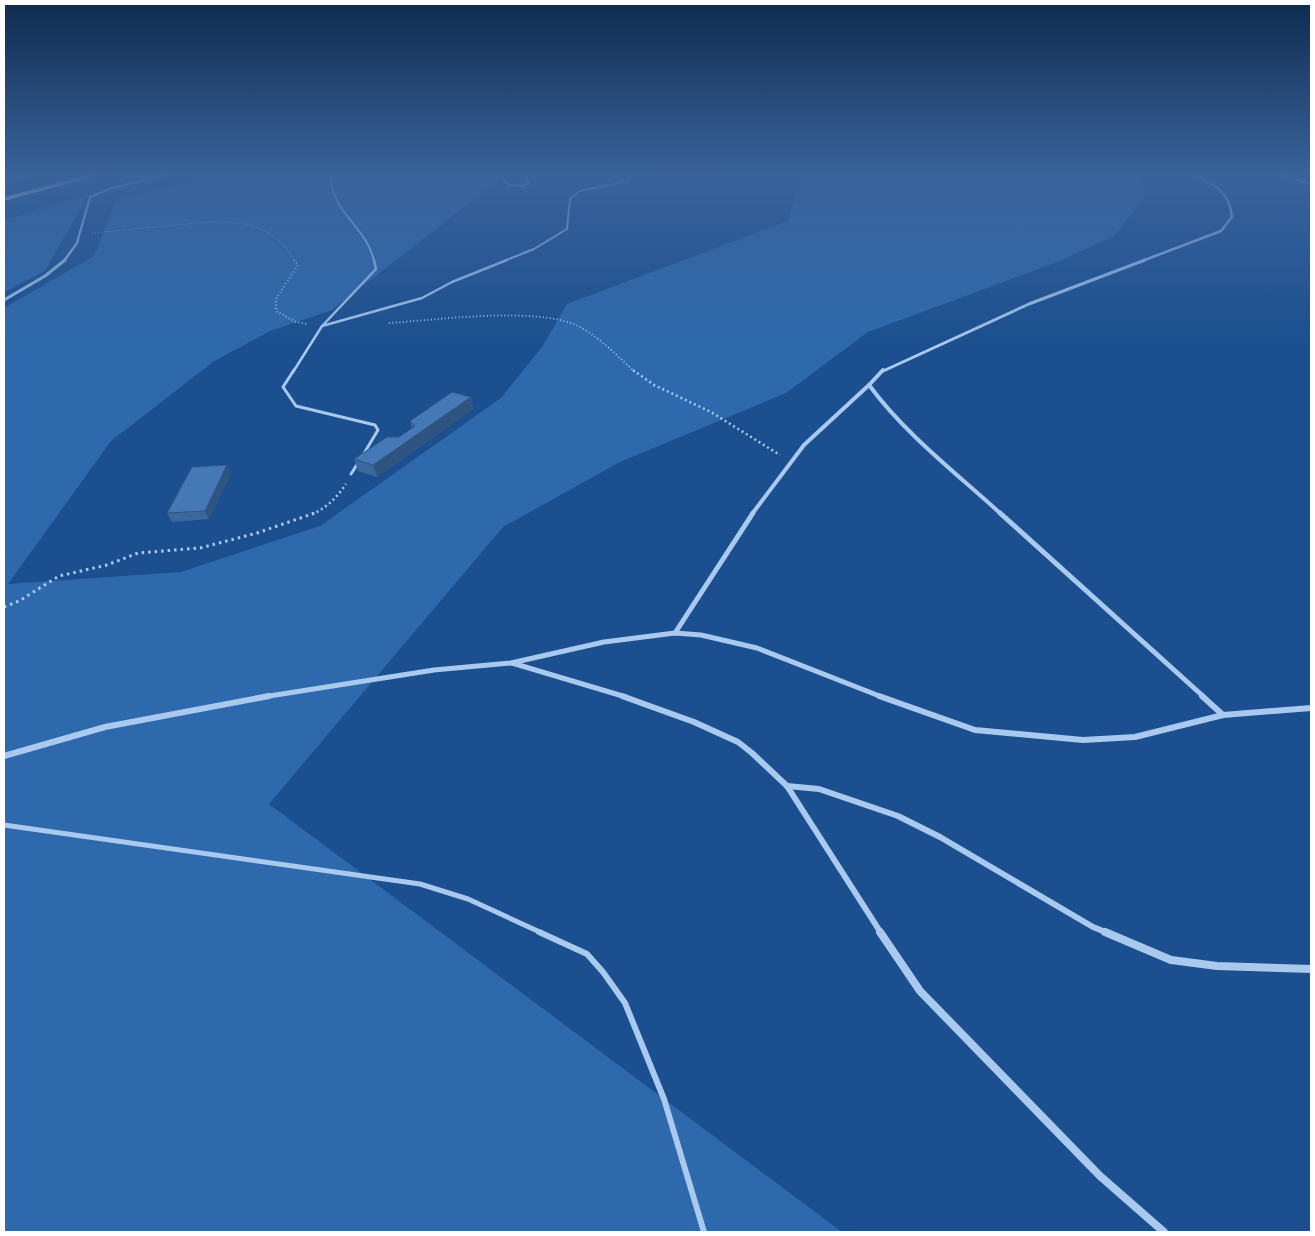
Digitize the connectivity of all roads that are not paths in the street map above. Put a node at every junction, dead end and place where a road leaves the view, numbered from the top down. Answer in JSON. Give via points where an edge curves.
{"nodes":[{"id":1,"x":81,"y":232,"type":"edge"},
{"id":2,"x":359,"y":232,"type":"edge"},
{"id":3,"x":563,"y":232,"type":"edge"},
{"id":4,"x":1217,"y":232,"type":"edge"},
{"id":5,"x":4,"y":300,"type":"edge"},
{"id":6,"x":322,"y":326,"type":"junction"},
{"id":7,"x":869,"y":385,"type":"junction"},
{"id":8,"x":351,"y":474,"type":"road end"},
{"id":9,"x":675,"y":633,"type":"junction"},
{"id":10,"x":511,"y":663,"type":"junction"},
{"id":11,"x":1311,"y":708,"type":"edge"},
{"id":12,"x":1224,"y":715,"type":"junction"},
{"id":13,"x":4,"y":756,"type":"edge"},
{"id":14,"x":788,"y":786,"type":"junction"},
{"id":15,"x":4,"y":825,"type":"edge"},
{"id":16,"x":1311,"y":969,"type":"edge"},
{"id":17,"x":704,"y":1232,"type":"edge"},
{"id":18,"x":1164,"y":1232,"type":"edge"}],
"edges":[{"from":1,"to":5,"type":"street","via":[[77,244],[50,272]]},
{"from":2,"to":6,"type":"lane","via":[[375,259],[376,269]]},
{"from":3,"to":6,"type":"lane","via":[[422,298]]},
{"from":4,"to":7,"type":"street","via":[[1029,304],[899,362],[880,372]]},
{"from":6,"to":8,"type":"lane","via":[[283,386],[296,406],[375,425],[378,430]]},
{"from":7,"to":9,"type":"street","via":[[804,445],[748,520]]},
{"from":7,"to":12,"type":"street","via":[[918,439]]},
{"from":9,"to":10,"type":"street","via":[[604,642]]},
{"from":9,"to":12,"type":"street","via":[[701,635],[757,648],[896,703],[975,730],[1082,740],[1135,736]]},
{"from":10,"to":13,"type":"street","via":[[434,670],[281,694],[104,727]]},
{"from":10,"to":14,"type":"street","via":[[616,694],[720,733],[738,742]]},
{"from":11,"to":12,"type":"street"},
{"from":14,"to":16,"type":"street","via":[[819,789],[898,816],[940,837],[1093,927],[1171,960],[1218,966]]},
{"from":14,"to":18,"type":"street","via":[[862,906],[920,991],[1100,1176]]},
{"from":15,"to":17,"type":"lane","via":[[420,884],[468,899],[587,954],[625,1003],[664,1099]]}]}
